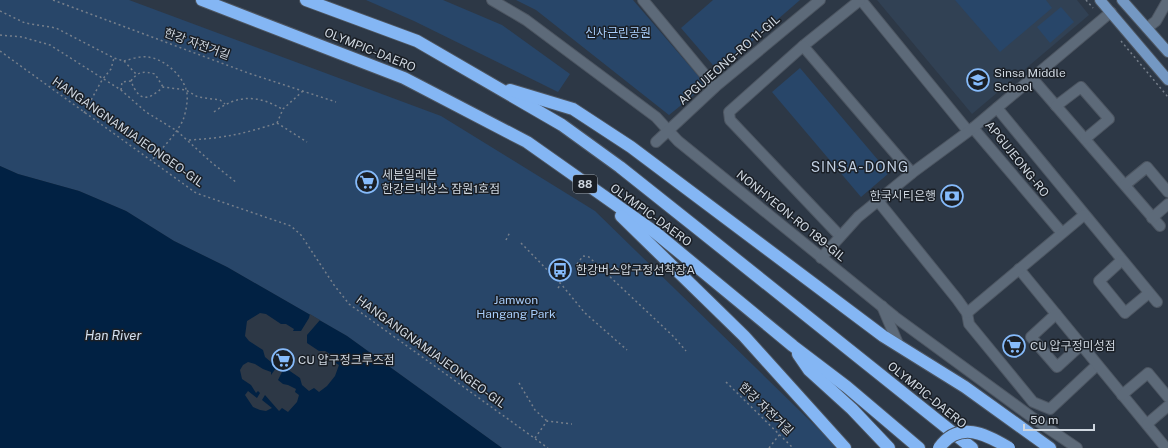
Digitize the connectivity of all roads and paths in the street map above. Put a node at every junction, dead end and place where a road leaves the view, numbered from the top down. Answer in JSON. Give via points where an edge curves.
{"nodes":[{"id":1,"x":53,"y":0,"type":"edge"},
{"id":2,"x":202,"y":0,"type":"edge"},
{"id":3,"x":306,"y":0,"type":"edge"},
{"id":4,"x":492,"y":0,"type":"edge"},
{"id":5,"x":643,"y":0,"type":"edge"},
{"id":6,"x":820,"y":0,"type":"edge"},
{"id":7,"x":860,"y":0,"type":"edge"},
{"id":8,"x":1086,"y":0,"type":"edge"},
{"id":9,"x":1100,"y":0,"type":"edge"},
{"id":10,"x":1168,"y":0,"type":"edge"},
{"id":11,"x":1123,"y":1,"type":"edge"},
{"id":12,"x":1093,"y":8,"type":"dead end"},
{"id":13,"x":0,"y":11,"type":"edge"},
{"id":14,"x":1111,"y":12,"type":"junction"},
{"id":15,"x":1147,"y":28,"type":"junction"},
{"id":16,"x":0,"y":36,"type":"edge"},
{"id":17,"x":1117,"y":37,"type":"dead end"},
{"id":18,"x":803,"y":46,"type":"junction"},
{"id":19,"x":0,"y":51,"type":"edge"},
{"id":20,"x":1168,"y":52,"type":"edge"},
{"id":21,"x":114,"y":58,"type":"junction"},
{"id":22,"x":124,"y":60,"type":"junction"},
{"id":23,"x":136,"y":74,"type":"junction"},
{"id":24,"x":1032,"y":78,"type":"junction"},
{"id":25,"x":102,"y":80,"type":"junction"},
{"id":26,"x":1168,"y":80,"type":"edge"},
{"id":27,"x":131,"y":81,"type":"junction"},
{"id":28,"x":493,"y":86,"type":"junction"},
{"id":29,"x":163,"y":87,"type":"junction"},
{"id":30,"x":715,"y":87,"type":"junction"},
{"id":31,"x":121,"y":90,"type":"junction"},
{"id":32,"x":186,"y":90,"type":"junction"},
{"id":33,"x":304,"y":91,"type":"junction"},
{"id":34,"x":1168,"y":97,"type":"edge"},
{"id":35,"x":336,"y":102,"type":"dead end"},
{"id":36,"x":225,"y":104,"type":"junction"},
{"id":37,"x":1056,"y":106,"type":"junction"},
{"id":38,"x":996,"y":108,"type":"junction"},
{"id":39,"x":283,"y":109,"type":"junction"},
{"id":40,"x":214,"y":112,"type":"dead end"},
{"id":41,"x":84,"y":113,"type":"junction"},
{"id":42,"x":278,"y":123,"type":"junction"},
{"id":43,"x":971,"y":129,"type":"junction"},
{"id":44,"x":669,"y":130,"type":"junction"},
{"id":45,"x":177,"y":131,"type":"junction"},
{"id":46,"x":1085,"y":139,"type":"junction"},
{"id":47,"x":189,"y":140,"type":"junction"},
{"id":48,"x":307,"y":142,"type":"dead end"},
{"id":49,"x":656,"y":142,"type":"dead end"},
{"id":50,"x":151,"y":161,"type":"junction"},
{"id":51,"x":912,"y":173,"type":"junction"},
{"id":52,"x":237,"y":183,"type":"dead end"},
{"id":53,"x":1125,"y":185,"type":"junction"},
{"id":54,"x":1168,"y":192,"type":"edge"},
{"id":55,"x":599,"y":194,"type":"junction"},
{"id":56,"x":878,"y":201,"type":"junction"},
{"id":57,"x":1168,"y":204,"type":"edge"},
{"id":58,"x":1084,"y":215,"type":"junction"},
{"id":59,"x":1152,"y":218,"type":"junction"},
{"id":60,"x":1160,"y":226,"type":"dead end"},
{"id":61,"x":510,"y":232,"type":"dead end"},
{"id":62,"x":1062,"y":233,"type":"junction"},
{"id":63,"x":840,"y":236,"type":"junction"},
{"id":64,"x":506,"y":240,"type":"dead end"},
{"id":65,"x":521,"y":243,"type":"dead end"},
{"id":66,"x":821,"y":258,"type":"junction"},
{"id":67,"x":1122,"y":260,"type":"junction"},
{"id":68,"x":577,"y":264,"type":"dead end"},
{"id":69,"x":1019,"y":269,"type":"junction"},
{"id":70,"x":561,"y":284,"type":"junction"},
{"id":71,"x":558,"y":288,"type":"dead end"},
{"id":72,"x":1149,"y":293,"type":"junction"},
{"id":73,"x":1157,"y":302,"type":"dead end"},
{"id":74,"x":882,"y":305,"type":"junction"},
{"id":75,"x":967,"y":313,"type":"junction"},
{"id":76,"x":1056,"y":314,"type":"junction"},
{"id":77,"x":1081,"y":345,"type":"junction"},
{"id":78,"x":793,"y":346,"type":"junction"},
{"id":79,"x":899,"y":346,"type":"junction"},
{"id":80,"x":627,"y":350,"type":"dead end"},
{"id":81,"x":686,"y":351,"type":"dead end"},
{"id":82,"x":1097,"y":365,"type":"junction"},
{"id":83,"x":726,"y":382,"type":"dead end"},
{"id":84,"x":519,"y":383,"type":"dead end"},
{"id":85,"x":1122,"y":395,"type":"junction"},
{"id":86,"x":1168,"y":397,"type":"edge"},
{"id":87,"x":1168,"y":406,"type":"edge"},
{"id":88,"x":547,"y":421,"type":"junction"},
{"id":89,"x":572,"y":424,"type":"dead end"},
{"id":90,"x":1147,"y":424,"type":"junction"},
{"id":91,"x":780,"y":434,"type":"junction"},
{"id":92,"x":535,"y":438,"type":"junction"},
{"id":93,"x":548,"y":448,"type":"edge"},
{"id":94,"x":769,"y":448,"type":"edge"},
{"id":95,"x":793,"y":448,"type":"edge"},
{"id":96,"x":845,"y":448,"type":"edge"},
{"id":97,"x":889,"y":448,"type":"edge"},
{"id":98,"x":919,"y":448,"type":"edge"},
{"id":99,"x":939,"y":448,"type":"edge"},
{"id":100,"x":972,"y":448,"type":"edge"},
{"id":101,"x":1008,"y":448,"type":"edge"},
{"id":102,"x":1050,"y":448,"type":"edge"},
{"id":103,"x":1077,"y":448,"type":"edge"},
{"id":104,"x":1166,"y":448,"type":"edge"}],
"edges":[{"from":1,"to":33,"type":"path","name":"한강 자전거길","via":[[248,73]]},
{"from":2,"to":55,"type":"highway","name":"OLYMPIC-DAERO","number":"88","via":[[404,78],[526,142]]},
{"from":3,"to":28,"type":"highway","name":"OLYMPIC-DAERO","via":[[417,41]]},
{"from":4,"to":44,"type":"street","name":"NONHYEON-RO 189-GIL","via":[[526,20],[656,117]]},
{"from":5,"to":30,"type":"street"},
{"from":6,"to":30,"type":"street","name":"APGUJEONG-RO 11-GIL"},
{"from":7,"to":18,"type":"street"},
{"from":7,"to":43,"type":"street"},
{"from":8,"to":12,"type":"path"},
{"from":9,"to":14,"type":"main road"},
{"from":10,"to":15,"type":"street","via":[[1156,21]]},
{"from":11,"to":14,"type":"main road"},
{"from":11,"to":15,"type":"main road"},
{"from":13,"to":21,"type":"path","via":[[25,23],[56,28]]},
{"from":14,"to":24,"type":"street","name":"APGUJEONG-RO"},
{"from":14,"to":26,"type":"main road"},
{"from":15,"to":20,"type":"main road"},
{"from":16,"to":25,"type":"path","via":[[22,37],[50,45]]},
{"from":17,"to":34,"type":"path"},
{"from":18,"to":51,"type":"street"},
{"from":18,"to":63,"type":"street","via":[[729,112],[730,120]]},
{"from":19,"to":41,"type":"path","name":"HANGANGNAMJAJEONGEO-GIL"},
{"from":21,"to":22,"type":"path"},
{"from":21,"to":25,"type":"path","via":[[111,69]]},
{"from":22,"to":23,"type":"path"},
{"from":22,"to":32,"type":"path","via":[[148,57],[165,62],[173,69]]},
{"from":23,"to":27,"type":"path"},
{"from":23,"to":29,"type":"path","via":[[144,71],[155,74]]},
{"from":24,"to":37,"type":"street"},
{"from":24,"to":38,"type":"street","name":"APGUJEONG-RO"},
{"from":25,"to":31,"type":"path"},
{"from":25,"to":41,"type":"path"},
{"from":27,"to":29,"type":"path","via":[[134,91],[144,97],[151,97]]},
{"from":27,"to":31,"type":"path","via":[[122,82]]},
{"from":28,"to":79,"type":"highway","via":[[573,109],[631,147]]},
{"from":28,"to":100,"type":"highway","name":"OLYMPIC-DAERO","via":[[562,125],[620,167]]},
{"from":29,"to":32,"type":"path"},
{"from":30,"to":44,"type":"street","name":"APGUJEONG-RO 11-GIL"},
{"from":31,"to":45,"type":"path","via":[[146,112]]},
{"from":32,"to":36,"type":"path","via":[[198,96],[220,100]]},
{"from":32,"to":45,"type":"path","via":[[184,118]]},
{"from":33,"to":35,"type":"path","name":"한강 자전거길"},
{"from":33,"to":39,"type":"path"},
{"from":36,"to":39,"type":"path","via":[[252,98],[269,101]]},
{"from":36,"to":40,"type":"path"},
{"from":37,"to":46,"type":"street"},
{"from":37,"to":46,"type":"street","via":[[1081,87],[1108,119]]},
{"from":38,"to":43,"type":"street","name":"APGUJEONG-RO"},
{"from":38,"to":58,"type":"street"},
{"from":39,"to":42,"type":"path"},
{"from":41,"to":50,"type":"path","name":"HANGANGNAMJAJEONGEO-GIL"},
{"from":42,"to":47,"type":"path","via":[[240,135]]},
{"from":42,"to":48,"type":"path"},
{"from":43,"to":51,"type":"street"},
{"from":43,"to":62,"type":"street","name":"APGUJEONG-RO"},
{"from":44,"to":49,"type":"street","name":"APGUJEONG-RO 11-GIL"},
{"from":44,"to":66,"type":"street","name":"NONHYEON-RO 189-GIL","via":[[678,141],[812,248]]},
{"from":45,"to":47,"type":"path"},
{"from":45,"to":50,"type":"path"},
{"from":46,"to":53,"type":"street"},
{"from":47,"to":52,"type":"path"},
{"from":50,"to":92,"type":"path","name":"HANGANGNAMJAJEONGEO-GIL","via":[[196,193],[291,226],[301,235],[349,304]]},
{"from":51,"to":56,"type":"street"},
{"from":53,"to":54,"type":"street","via":[[1147,167]]},
{"from":53,"to":59,"type":"street"},
{"from":55,"to":78,"type":"highway","name":"OLYMPIC-DAERO","number":"88","via":[[656,233]]},
{"from":55,"to":96,"type":"highway","via":[[744,336]]},
{"from":56,"to":63,"type":"street"},
{"from":56,"to":75,"type":"street"},
{"from":57,"to":59,"type":"street"},
{"from":58,"to":62,"type":"street"},
{"from":58,"to":67,"type":"street"},
{"from":59,"to":60,"type":"street"},
{"from":61,"to":64,"type":"path"},
{"from":62,"to":69,"type":"street"},
{"from":63,"to":66,"type":"street"},
{"from":65,"to":70,"type":"path"},
{"from":66,"to":74,"type":"street","name":"NONHYEON-RO 189-GIL"},
{"from":67,"to":72,"type":"street"},
{"from":67,"to":72,"type":"street","via":[[1099,281],[1125,313]]},
{"from":68,"to":81,"type":"path","via":[[583,256],[589,257]]},
{"from":69,"to":75,"type":"street"},
{"from":69,"to":76,"type":"street"},
{"from":70,"to":71,"type":"path"},
{"from":70,"to":80,"type":"path","via":[[585,312]]},
{"from":72,"to":73,"type":"street"},
{"from":74,"to":79,"type":"street"},
{"from":74,"to":103,"type":"street","name":"NONHYEON-RO 189-GIL","via":[[951,359]]},
{"from":75,"to":82,"type":"street","via":[[969,324],[1033,402],[1050,409]]},
{"from":76,"to":77,"type":"street"},
{"from":76,"to":77,"type":"street","via":[[1031,337],[1057,367]]},
{"from":77,"to":82,"type":"street"},
{"from":78,"to":97,"type":"highway","via":[[809,370],[852,409]]},
{"from":78,"to":98,"type":"highway","name":"OLYMPIC-DAERO","number":"88","via":[[847,387]]},
{"from":79,"to":102,"type":"highway","via":[[965,387]]},
{"from":82,"to":85,"type":"street"},
{"from":83,"to":91,"type":"path","name":"한강 자전거길"},
{"from":84,"to":88,"type":"path","via":[[535,410]]},
{"from":85,"to":86,"type":"street","via":[[1148,373]]},
{"from":85,"to":90,"type":"street"},
{"from":87,"to":90,"type":"street"},
{"from":88,"to":89,"type":"path"},
{"from":88,"to":92,"type":"path"},
{"from":90,"to":104,"type":"street"},
{"from":91,"to":94,"type":"path"},
{"from":91,"to":95,"type":"path","name":"한강 자전거길"},
{"from":92,"to":93,"type":"path","name":"HANGANGNAMJAJEONGEO-GIL"},
{"from":99,"to":101,"type":"highway","bridge":true,"via":[[958,434],[976,432]]}]}
